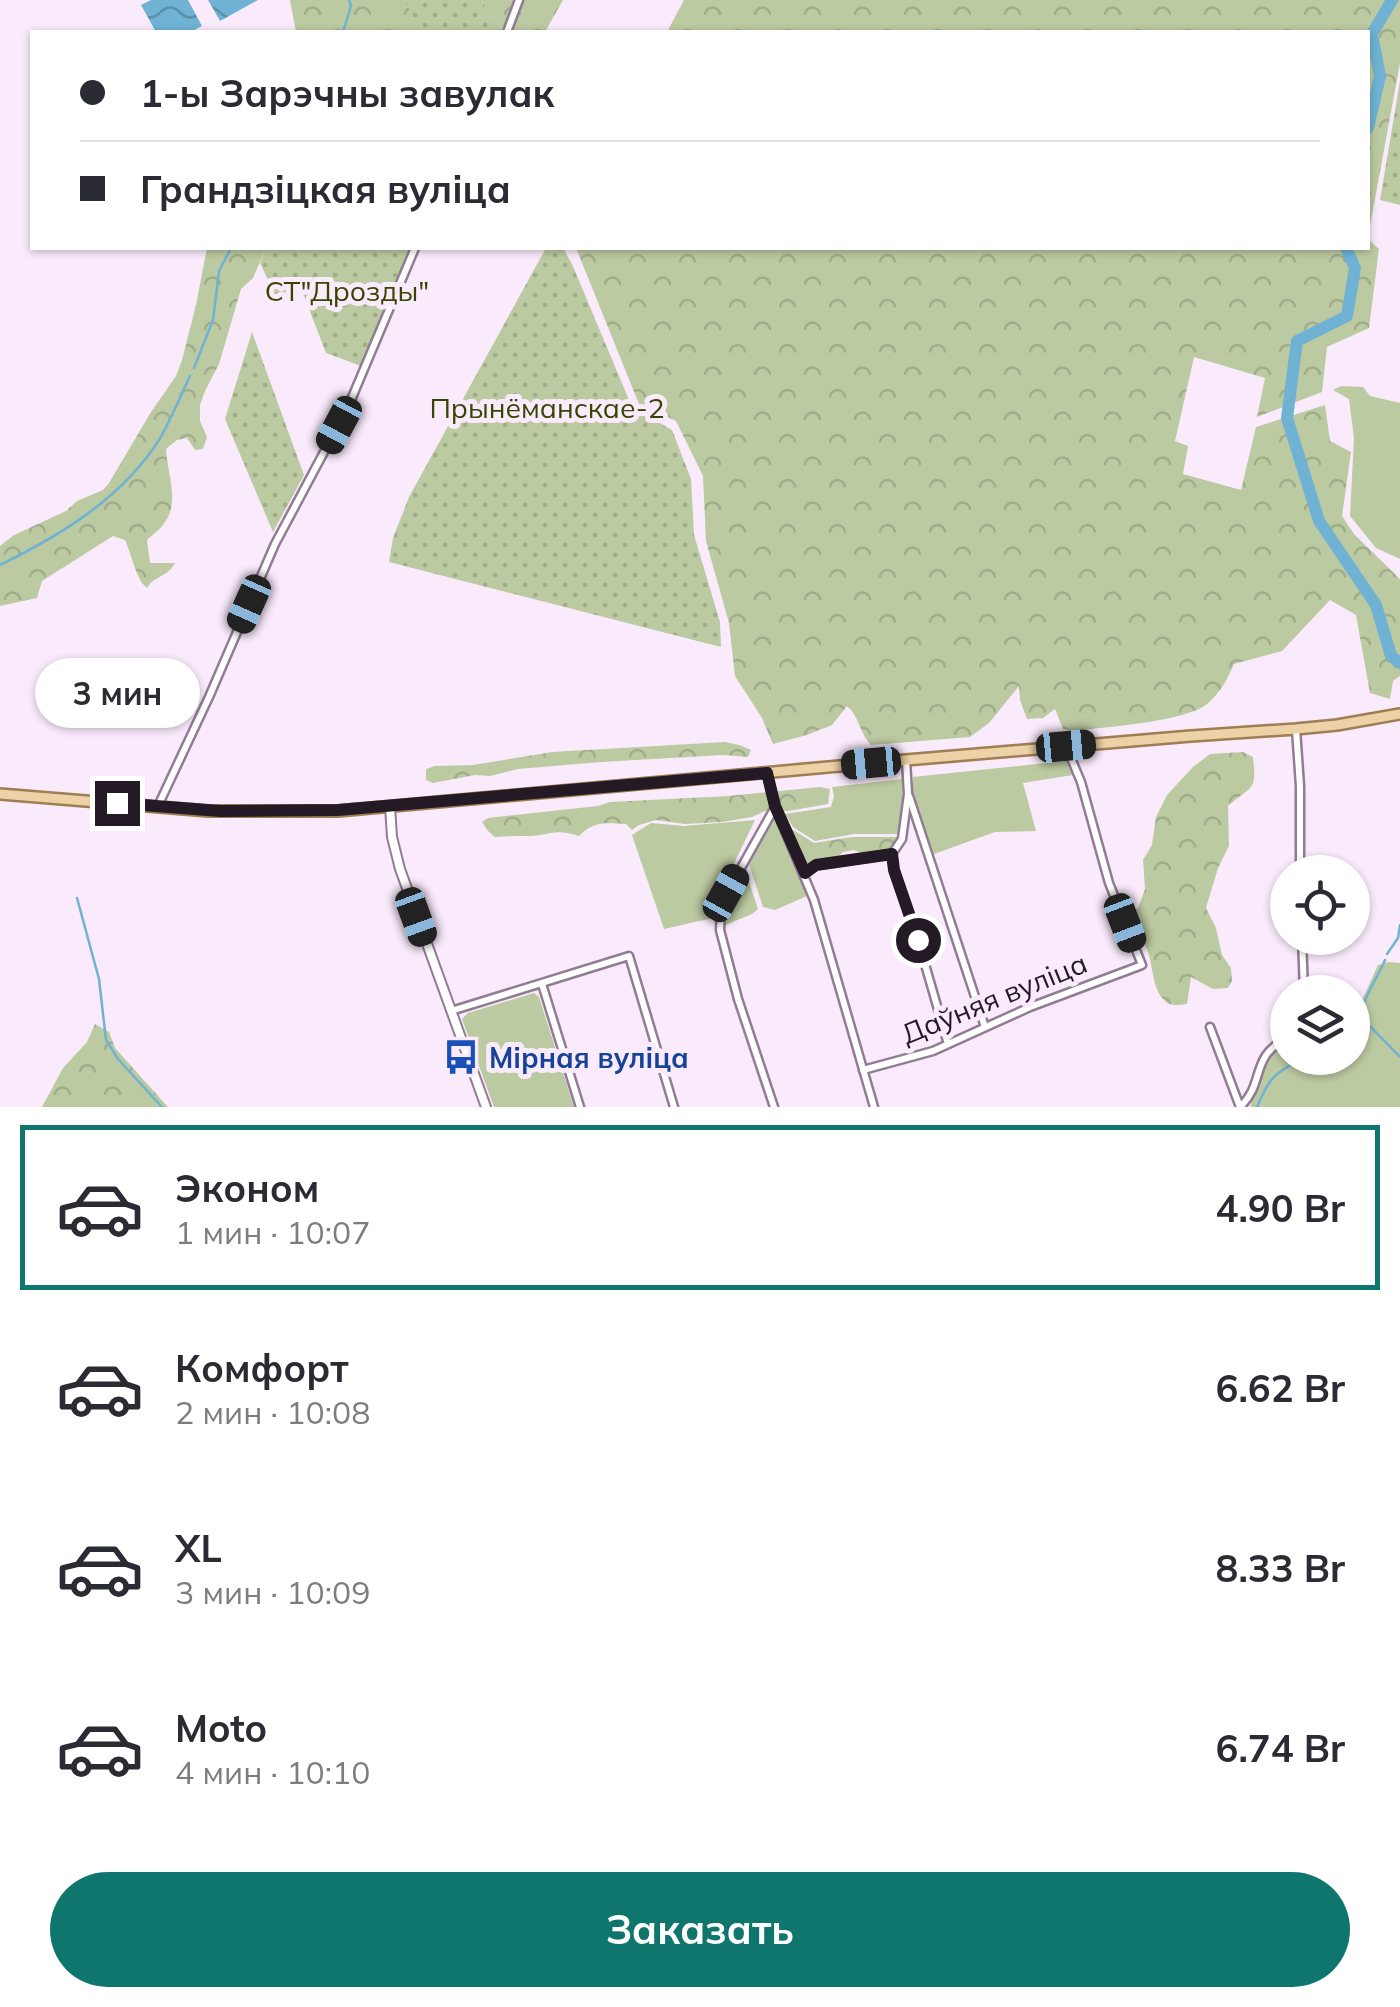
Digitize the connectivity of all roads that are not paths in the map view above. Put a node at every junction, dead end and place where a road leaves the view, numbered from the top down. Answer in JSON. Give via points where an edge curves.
{"nodes":[{"id":1,"x":519,"y":0,"type":"edge"},
{"id":2,"x":508,"y":30,"type":"edge"},
{"id":3,"x":415,"y":250,"type":"edge"},
{"id":4,"x":1400,"y":714,"type":"edge"},
{"id":5,"x":1297,"y":738,"type":"junction"},
{"id":6,"x":1066,"y":746,"type":"junction"},
{"id":7,"x":906,"y":760,"type":"junction"},
{"id":8,"x":767,"y":773,"type":"junction"},
{"id":9,"x":0,"y":794,"type":"edge"},
{"id":10,"x":908,"y":794,"type":"junction"},
{"id":11,"x":158,"y":806,"type":"junction"},
{"id":12,"x":390,"y":806,"type":"junction"},
{"id":13,"x":775,"y":806,"type":"junction"},
{"id":14,"x":892,"y":854,"type":"junction"},
{"id":15,"x":1300,"y":855,"type":"edge"},
{"id":16,"x":805,"y":873,"type":"junction"},
{"id":17,"x":542,"y":984,"type":"junction"},
{"id":18,"x":450,"y":1011,"type":"junction"},
{"id":19,"x":985,"y":1027,"type":"junction"},
{"id":20,"x":1210,"y":1027,"type":"dead end"},
{"id":21,"x":948,"y":1044,"type":"junction"},
{"id":22,"x":1270,"y":1049,"type":"edge"},
{"id":23,"x":863,"y":1070,"type":"junction"},
{"id":24,"x":486,"y":1107,"type":"edge"},
{"id":25,"x":580,"y":1107,"type":"edge"},
{"id":26,"x":674,"y":1107,"type":"edge"},
{"id":27,"x":774,"y":1107,"type":"edge"},
{"id":28,"x":874,"y":1107,"type":"edge"},
{"id":29,"x":1240,"y":1107,"type":"edge"}],
"edges":[{"from":1,"to":2,"type":"street"},
{"from":3,"to":11,"type":"street","via":[[348,408],[275,544]]},
{"from":4,"to":5,"type":"main road"},
{"from":5,"to":6,"type":"main road"},
{"from":5,"to":15,"type":"street"},
{"from":6,"to":7,"type":"main road"},
{"from":6,"to":19,"type":"street","name":"Даўняя вуліца","via":[[1142,966]]},
{"from":7,"to":8,"type":"main road"},
{"from":7,"to":10,"type":"street"},
{"from":8,"to":12,"type":"main road"},
{"from":8,"to":13,"type":"street"},
{"from":9,"to":11,"type":"main road"},
{"from":10,"to":14,"type":"street","via":[[902,839]]},
{"from":10,"to":19,"type":"street"},
{"from":11,"to":12,"type":"main road","via":[[304,812]]},
{"from":12,"to":18,"type":"street","via":[[400,869]]},
{"from":13,"to":16,"type":"street"},
{"from":13,"to":27,"type":"street","via":[[726,893],[720,930]]},
{"from":14,"to":16,"type":"street","via":[[816,865]]},
{"from":14,"to":21,"type":"street"},
{"from":16,"to":23,"type":"street"},
{"from":17,"to":18,"type":"street"},
{"from":17,"to":25,"type":"street"},
{"from":17,"to":26,"type":"street","via":[[629,956]]},
{"from":18,"to":24,"type":"street"},
{"from":19,"to":21,"type":"street","name":"Даўняя вуліца"},
{"from":20,"to":29,"type":"street"},
{"from":21,"to":23,"type":"street","name":"Даўняя вуліца"},
{"from":22,"to":29,"type":"street"},
{"from":23,"to":28,"type":"street"}]}
